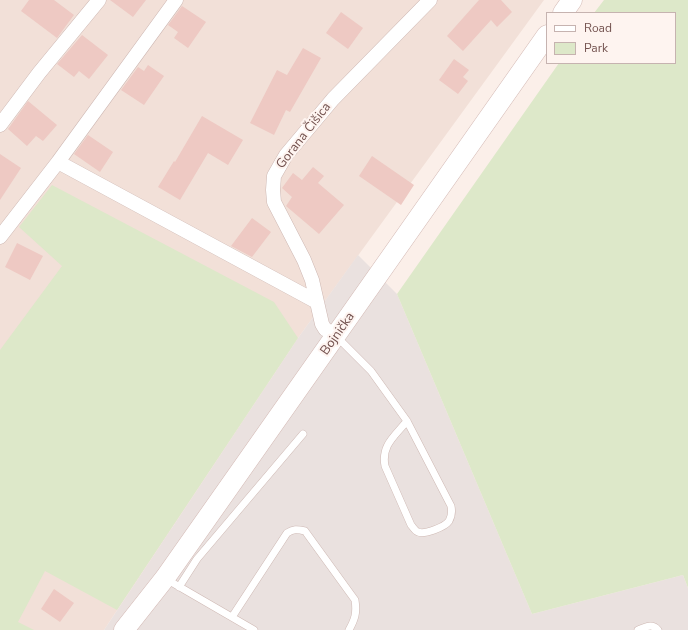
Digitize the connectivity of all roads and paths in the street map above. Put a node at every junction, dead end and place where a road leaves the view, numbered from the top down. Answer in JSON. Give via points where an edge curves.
{"nodes":[{"id":1,"x":99,"y":0,"type":"edge"},
{"id":2,"x":176,"y":0,"type":"edge"},
{"id":3,"x":430,"y":0,"type":"edge"},
{"id":4,"x":572,"y":0,"type":"edge"},
{"id":5,"x":564,"y":12,"type":"edge"},
{"id":6,"x":546,"y":36,"type":"edge"},
{"id":7,"x":0,"y":125,"type":"edge"},
{"id":8,"x":58,"y":162,"type":"junction"},
{"id":9,"x":0,"y":236,"type":"edge"},
{"id":10,"x":317,"y":302,"type":"junction"},
{"id":11,"x":336,"y":336,"type":"junction"},
{"id":12,"x":407,"y":421,"type":"junction"},
{"id":13,"x":303,"y":434,"type":"dead end"},
{"id":14,"x":172,"y":583,"type":"junction"},
{"id":15,"x":232,"y":617,"type":"junction"},
{"id":16,"x":124,"y":630,"type":"edge"},
{"id":17,"x":254,"y":630,"type":"edge"},
{"id":18,"x":349,"y":630,"type":"edge"},
{"id":19,"x":638,"y":630,"type":"edge"},
{"id":20,"x":658,"y":630,"type":"edge"}],
"edges":[{"from":1,"to":7,"type":"street"},
{"from":2,"to":8,"type":"street"},
{"from":3,"to":10,"type":"street","name":"Gorana Čišica","via":[[333,99],[286,155],[274,176],[274,202],[304,260]]},
{"from":4,"to":5,"type":"main road"},
{"from":6,"to":11,"type":"main road","name":"Bojnička"},
{"from":8,"to":9,"type":"street"},
{"from":8,"to":10,"type":"street"},
{"from":10,"to":11,"type":"street","name":"Gorana Čišica","via":[[322,324]]},
{"from":11,"to":12,"type":"lane","via":[[372,371]]},
{"from":11,"to":14,"type":"main road","name":"Bojnička"},
{"from":12,"to":12,"type":"lane","via":[[452,506],[452,515],[448,522],[423,534],[416,532],[411,525],[383,457],[385,448]]},
{"from":13,"to":14,"type":"lane","via":[[197,559]]},
{"from":14,"to":15,"type":"lane"},
{"from":14,"to":16,"type":"main road","name":"Bojnička"},
{"from":15,"to":17,"type":"lane"},
{"from":15,"to":18,"type":"lane","via":[[286,533],[298,529],[305,531],[355,600],[357,610]]},
{"from":19,"to":20,"type":"lane","via":[[650,626]]}]}
